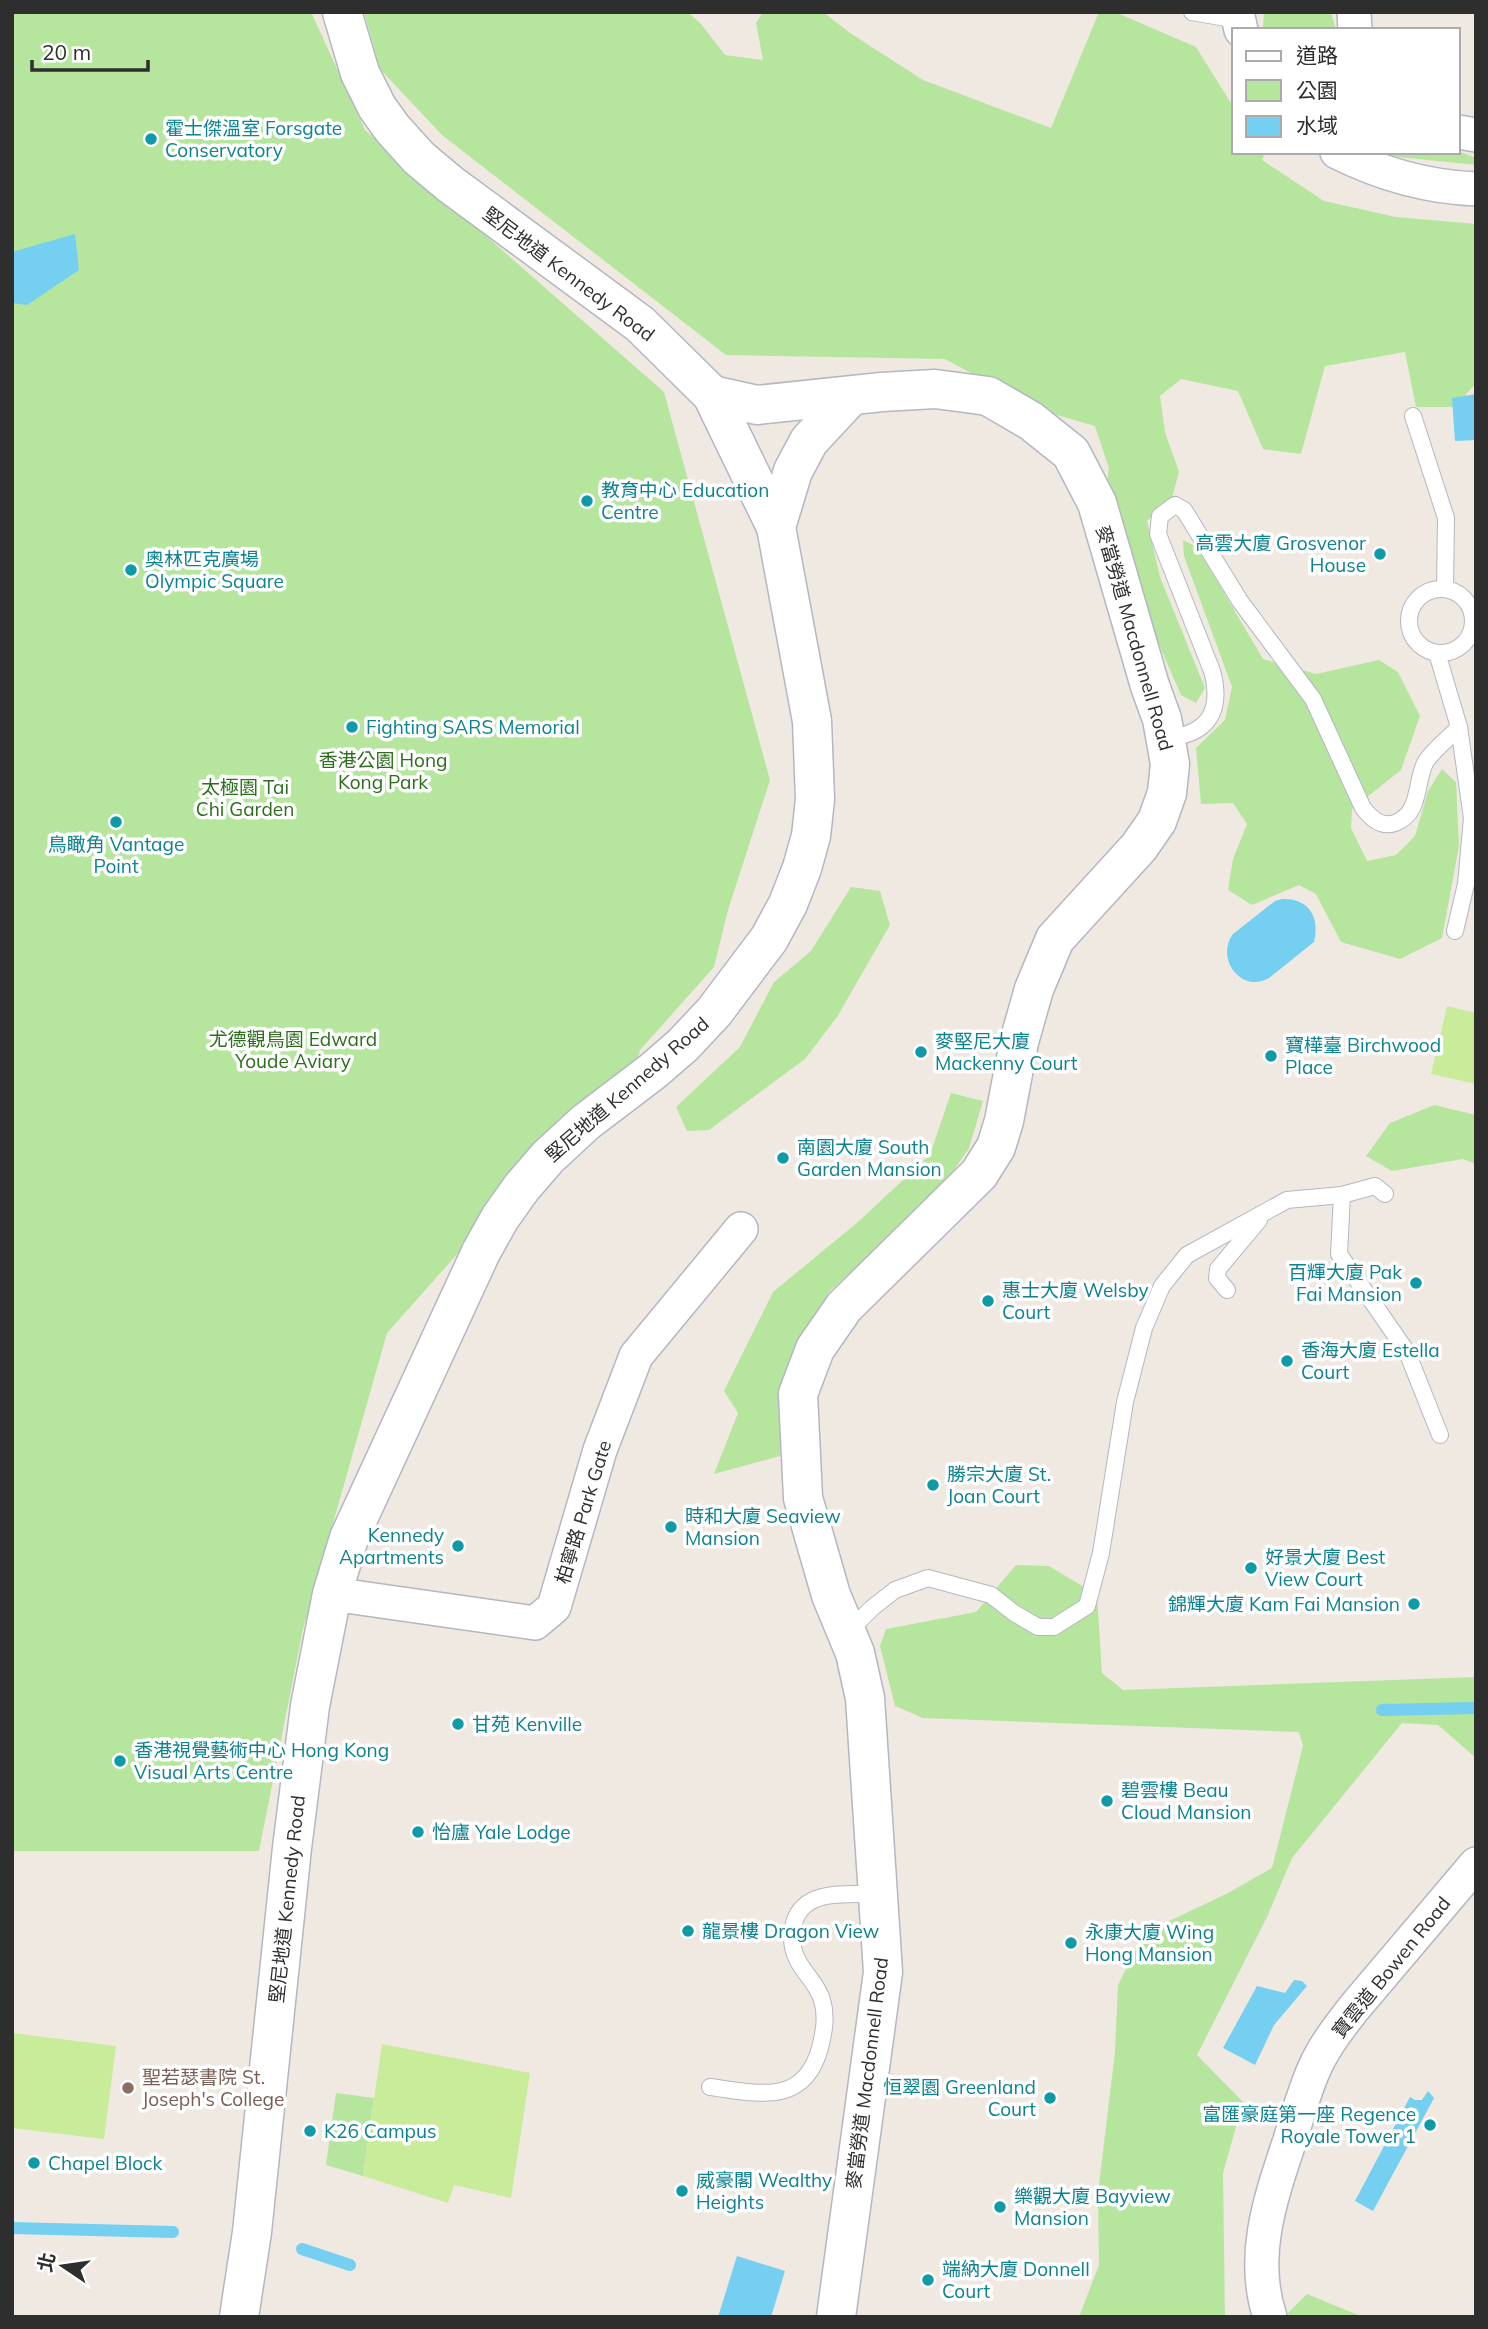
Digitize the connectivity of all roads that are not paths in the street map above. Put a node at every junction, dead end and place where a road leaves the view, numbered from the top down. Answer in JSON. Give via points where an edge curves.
{"nodes":[{"id":1,"x":342,"y":12,"type":"edge"},
{"id":2,"x":1192,"y":12,"type":"edge"},
{"id":3,"x":1239,"y":21,"type":"edge"},
{"id":4,"x":1341,"y":154,"type":"edge"},
{"id":5,"x":1476,"y":189,"type":"edge"},
{"id":6,"x":712,"y":395,"type":"junction"},
{"id":7,"x":851,"y":396,"type":"junction"},
{"id":8,"x":1413,"y":416,"type":"dead end"},
{"id":9,"x":776,"y":527,"type":"junction"},
{"id":10,"x":1445,"y":589,"type":"junction"},
{"id":11,"x":1437,"y":653,"type":"junction"},
{"id":12,"x":1459,"y":727,"type":"junction"},
{"id":13,"x":1166,"y":738,"type":"junction"},
{"id":14,"x":1455,"y":931,"type":"dead end"},
{"id":15,"x":1385,"y":1194,"type":"dead end"},
{"id":16,"x":1342,"y":1195,"type":"junction"},
{"id":17,"x":1265,"y":1212,"type":"junction"},
{"id":18,"x":741,"y":1229,"type":"dead end"},
{"id":19,"x":1227,"y":1290,"type":"dead end"},
{"id":20,"x":1440,"y":1435,"type":"dead end"},
{"id":21,"x":332,"y":1594,"type":"junction"},
{"id":22,"x":847,"y":1634,"type":"junction"},
{"id":23,"x":1476,"y":1864,"type":"edge"},
{"id":24,"x":879,"y":1894,"type":"junction"},
{"id":25,"x":710,"y":2087,"type":"dead end"},
{"id":26,"x":239,"y":2317,"type":"edge"},
{"id":27,"x":836,"y":2317,"type":"edge"},
{"id":28,"x":1270,"y":2317,"type":"edge"}],
"edges":[{"from":1,"to":6,"type":"street","name":"堅尼地道 Kennedy Road","via":[[360,73],[377,107],[419,158],[640,324]]},
{"from":2,"to":3,"type":"lane"},
{"from":4,"to":5,"type":"street","via":[[1370,169],[1409,180]]},
{"from":6,"to":7,"type":"street","name":"麥當勞道 Macdonnell Road","via":[[757,405]]},
{"from":6,"to":9,"type":"street","name":"堅尼地道 Kennedy Road"},
{"from":7,"to":9,"type":"street","via":[[808,441],[793,471]]},
{"from":7,"to":13,"type":"street","name":"麥當勞道 Macdonnell Road","via":[[934,389],[988,396],[1031,421],[1071,453],[1097,503]]},
{"from":8,"to":10,"type":"lane","via":[[1446,517]]},
{"from":9,"to":21,"type":"street","name":"堅尼地道 Kennedy Road","via":[[812,721],[815,766],[811,836],[788,904],[769,939],[714,1012],[683,1045],[548,1157],[500,1218],[348,1538]]},
{"from":10,"to":11,"type":"lane","via":[[1434,589],[1416,601],[1409,622],[1418,643]]},
{"from":10,"to":11,"type":"lane","via":[[1464,597],[1474,625],[1457,650]]},
{"from":11,"to":12,"type":"lane"},
{"from":12,"to":13,"type":"lane","via":[[1426,762],[1405,819],[1390,825],[1374,821],[1363,808],[1313,699],[1240,601],[1184,510],[1175,505],[1160,516],[1158,534],[1217,690],[1214,710],[1202,726],[1186,737]]},
{"from":12,"to":14,"type":"lane","via":[[1472,818],[1466,884]]},
{"from":13,"to":22,"type":"street","name":"麥當勞道 Macdonnell Road","via":[[1170,764],[1167,793],[1157,821],[1055,939],[1034,989],[996,1147],[979,1174],[844,1307],[815,1349],[798,1394],[803,1498]]},
{"from":15,"to":16,"type":"lane","via":[[1375,1186]]},
{"from":16,"to":17,"type":"lane","via":[[1287,1200]]},
{"from":16,"to":20,"type":"lane","via":[[1339,1254],[1407,1352]]},
{"from":17,"to":19,"type":"lane","via":[[1218,1269],[1217,1278]]},
{"from":17,"to":22,"type":"lane","via":[[1187,1255],[1162,1286],[1144,1328],[1125,1402],[1101,1553],[1087,1606],[1054,1628],[1038,1627],[991,1595],[928,1578],[895,1590]]},
{"from":18,"to":21,"type":"street","name":"柏寧路 Park Gate","via":[[636,1356],[600,1450],[554,1607],[535,1623]]},
{"from":21,"to":26,"type":"street","name":"堅尼地道 Kennedy Road","via":[[310,1706]]},
{"from":22,"to":24,"type":"street","name":"麥當勞道 Macdonnell Road","via":[[865,1698]]},
{"from":23,"to":28,"type":"street","name":"寶雲道 Bowen Road","via":[[1354,2008],[1315,2067],[1262,2241],[1261,2272]]},
{"from":24,"to":25,"type":"lane","via":[[826,1895],[803,1907],[796,1917],[792,1945],[802,1969],[814,1982],[825,2023],[815,2066],[807,2076],[795,2088],[775,2092]]},
{"from":24,"to":27,"type":"street","name":"麥當勞道 Macdonnell Road","via":[[883,1972]]}]}
